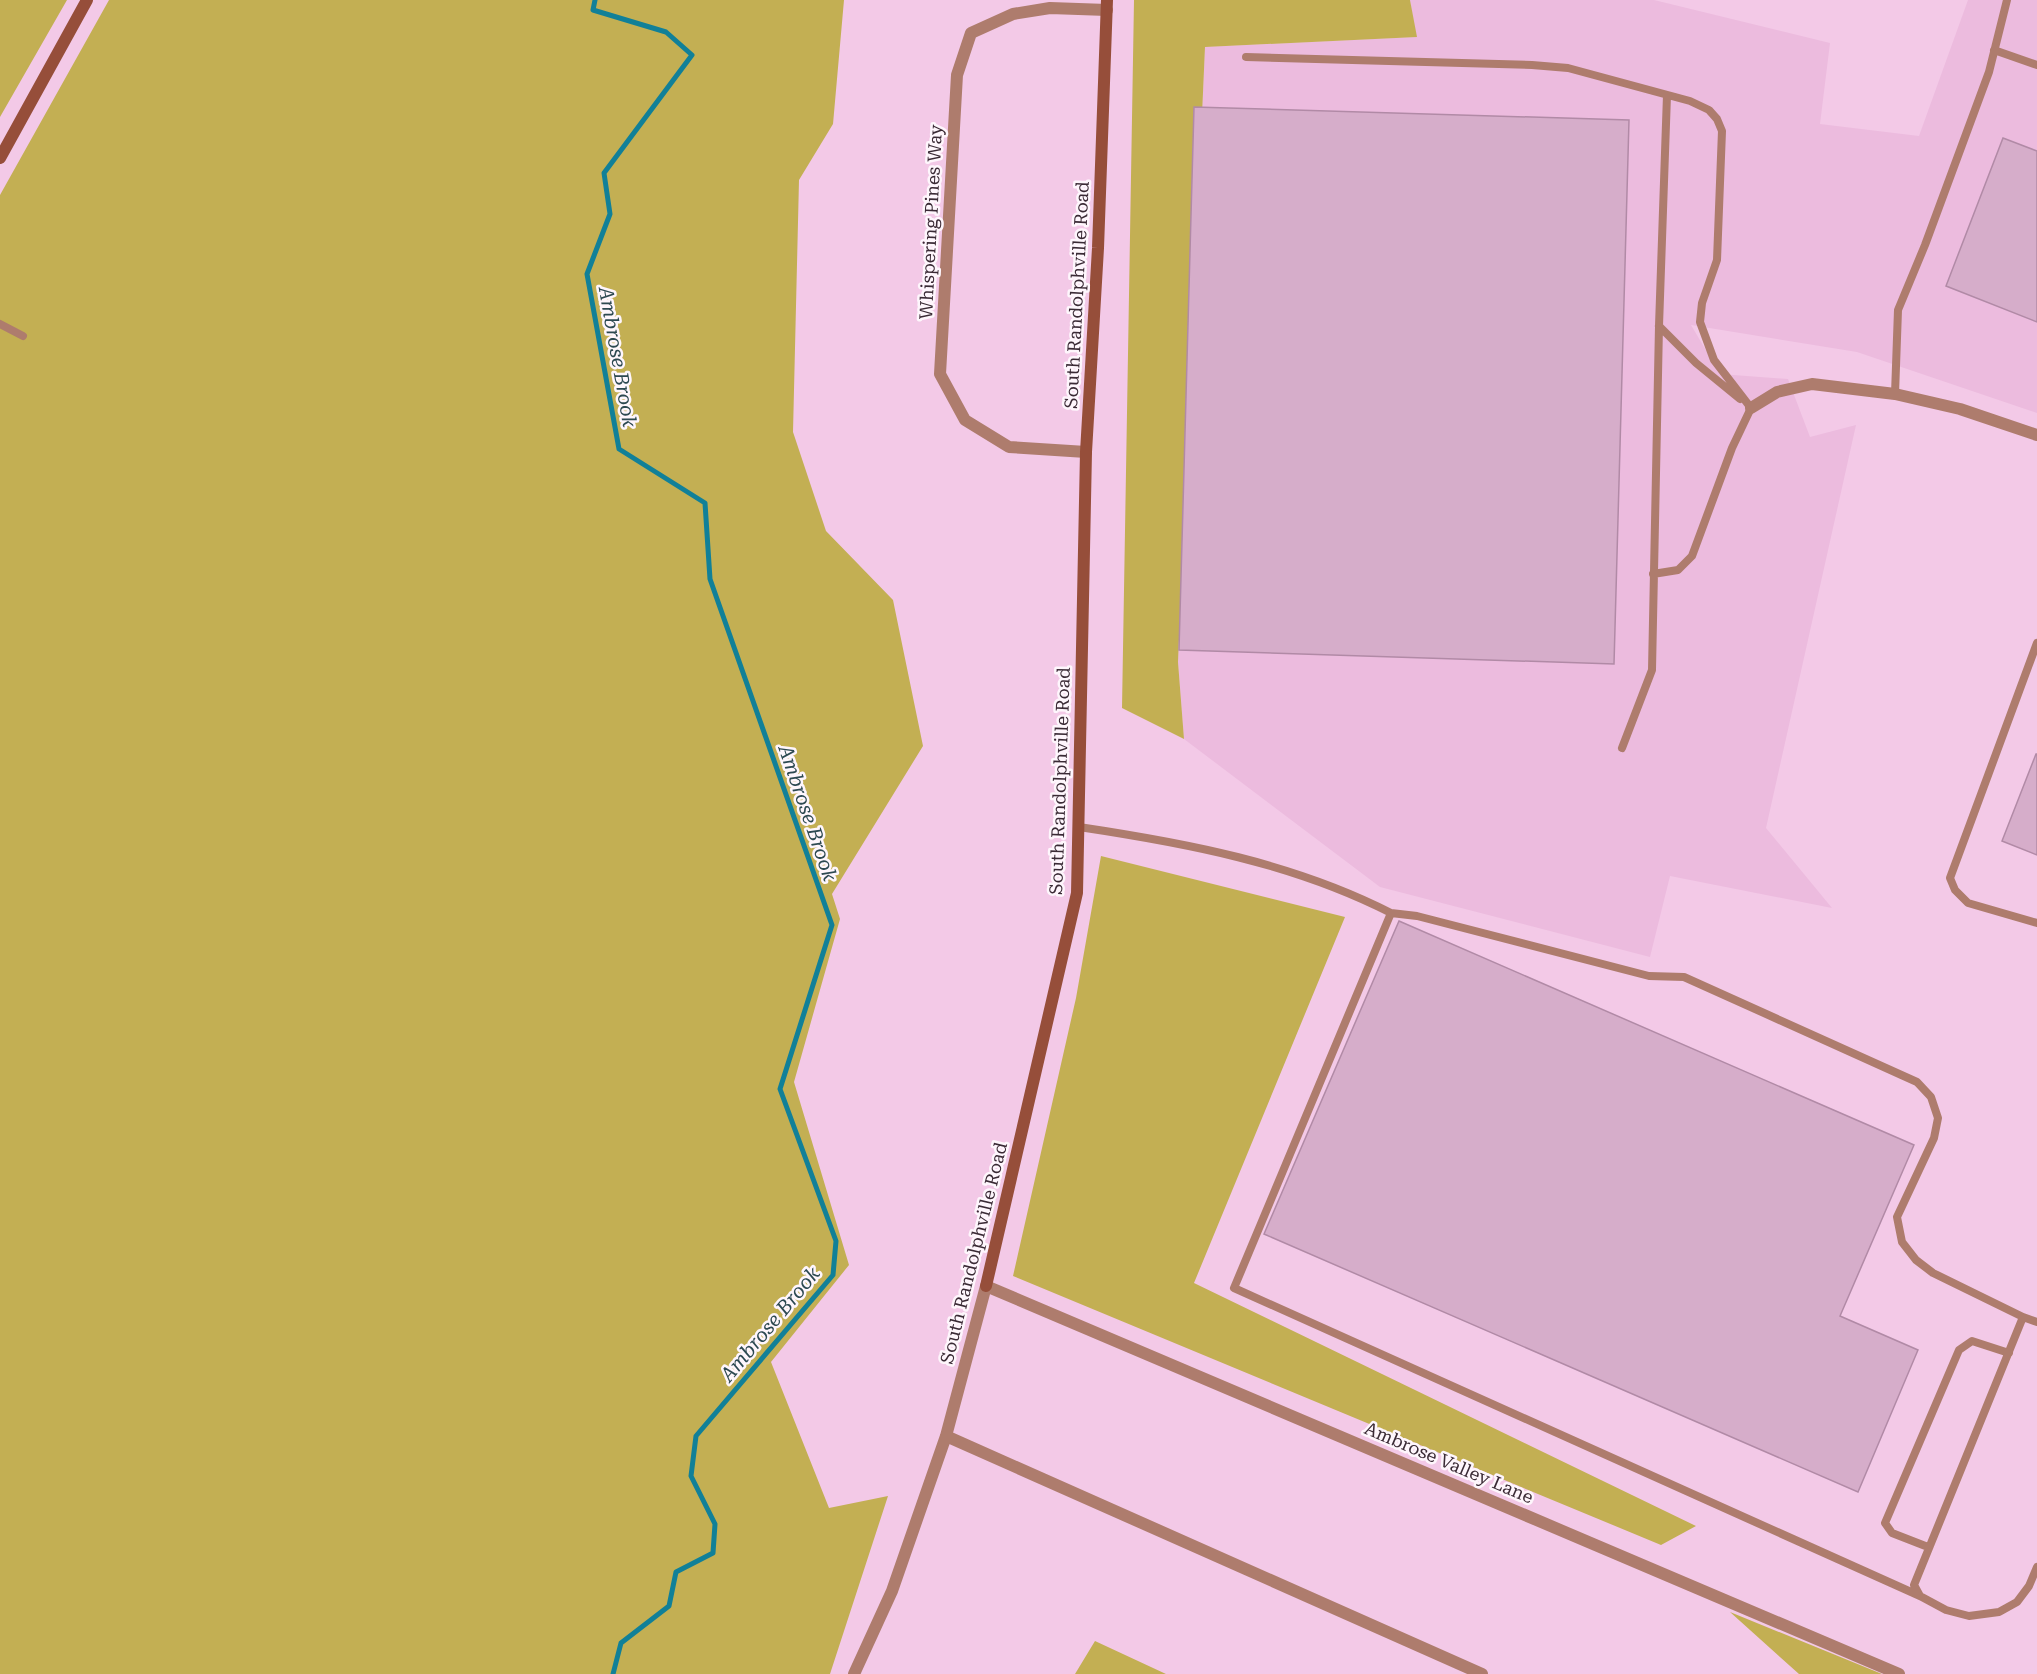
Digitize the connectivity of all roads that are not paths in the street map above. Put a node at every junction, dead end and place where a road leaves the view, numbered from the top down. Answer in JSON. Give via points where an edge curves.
{"nodes":[{"id":1,"x":87,"y":0,"type":"edge"},
{"id":2,"x":2007,"y":0,"type":"edge"},
{"id":3,"x":1107,"y":5,"type":"edge"},
{"id":4,"x":1994,"y":50,"type":"junction"},
{"id":5,"x":1246,"y":57,"type":"dead end"},
{"id":6,"x":2037,"y":65,"type":"edge"},
{"id":7,"x":1667,"y":95,"type":"junction"},
{"id":8,"x":0,"y":159,"type":"edge"},
{"id":9,"x":0,"y":324,"type":"edge"},
{"id":10,"x":1659,"y":326,"type":"junction"},
{"id":11,"x":23,"y":336,"type":"dead end"},
{"id":12,"x":1895,"y":394,"type":"junction"},
{"id":13,"x":1751,"y":408,"type":"junction"},
{"id":14,"x":2037,"y":435,"type":"edge"},
{"id":15,"x":1086,"y":452,"type":"junction"},
{"id":16,"x":1653,"y":574,"type":"junction"},
{"id":17,"x":2037,"y":643,"type":"edge"},
{"id":18,"x":1622,"y":748,"type":"dead end"},
{"id":19,"x":1079,"y":827,"type":"junction"},
{"id":20,"x":1391,"y":913,"type":"junction"},
{"id":21,"x":2037,"y":923,"type":"edge"},
{"id":22,"x":986,"y":1286,"type":"junction"},
{"id":23,"x":2023,"y":1317,"type":"junction"},
{"id":24,"x":2037,"y":1322,"type":"edge"},
{"id":25,"x":2009,"y":1353,"type":"junction"},
{"id":26,"x":946,"y":1436,"type":"junction"},
{"id":27,"x":1928,"y":1547,"type":"junction"},
{"id":28,"x":2037,"y":1568,"type":"edge"},
{"id":29,"x":1920,"y":1596,"type":"junction"},
{"id":30,"x":854,"y":1674,"type":"edge"},
{"id":31,"x":1482,"y":1674,"type":"edge"},
{"id":32,"x":1899,"y":1674,"type":"edge"}],
"edges":[{"from":1,"to":8,"type":"street"},
{"from":2,"to":4,"type":"lane"},
{"from":3,"to":15,"type":"street","name":"South Randolphville Road"},
{"from":3,"to":15,"type":"street","name":"Whispering Pines Way","via":[[1013,14],[970,33],[957,75],[940,374],[965,420],[1009,447]]},
{"from":4,"to":6,"type":"lane"},
{"from":4,"to":12,"type":"lane","via":[[1898,310]]},
{"from":5,"to":7,"type":"lane","via":[[1550,66]]},
{"from":7,"to":10,"type":"lane"},
{"from":7,"to":13,"type":"lane","via":[[1709,110],[1722,132],[1717,260],[1702,303],[1700,322],[1714,360]]},
{"from":9,"to":11,"type":"lane"},
{"from":10,"to":13,"type":"lane","via":[[1696,363]]},
{"from":10,"to":16,"type":"lane"},
{"from":12,"to":13,"type":"street","via":[[1812,384],[1777,392]]},
{"from":12,"to":14,"type":"street","via":[[1960,409]]},
{"from":13,"to":16,"type":"lane","via":[[1692,556],[1678,570]]},
{"from":15,"to":19,"type":"street","name":"South Randolphville Road"},
{"from":16,"to":18,"type":"lane","via":[[1652,670]]},
{"from":17,"to":21,"type":"lane","via":[[1950,878],[1968,903]]},
{"from":19,"to":20,"type":"lane","via":[[1197,846],[1245,859],[1321,882]]},
{"from":19,"to":22,"type":"street","name":"South Randolphville Road","via":[[1077,892]]},
{"from":20,"to":23,"type":"lane","via":[[1417,916],[1649,975],[1684,977],[1917,1082],[1930,1097],[1938,1119],[1934,1138],[1897,1216],[1902,1242],[1933,1273]]},
{"from":20,"to":29,"type":"lane","via":[[1234,1288]]},
{"from":22,"to":26,"type":"street","name":"South Randolphville Road"},
{"from":22,"to":32,"type":"street","name":"Ambrose Valley Lane"},
{"from":23,"to":24,"type":"lane"},
{"from":23,"to":25,"type":"lane"},
{"from":25,"to":27,"type":"lane"},
{"from":25,"to":27,"type":"lane","via":[[1972,1341],[1959,1350],[1885,1523],[1892,1533]]},
{"from":26,"to":30,"type":"street","name":"South Randolphville Road","via":[[892,1591]]},
{"from":26,"to":31,"type":"street"},
{"from":27,"to":29,"type":"lane","via":[[1914,1585]]},
{"from":28,"to":29,"type":"lane","via":[[2017,1602],[1999,1612],[1969,1616],[1946,1610]]}]}
